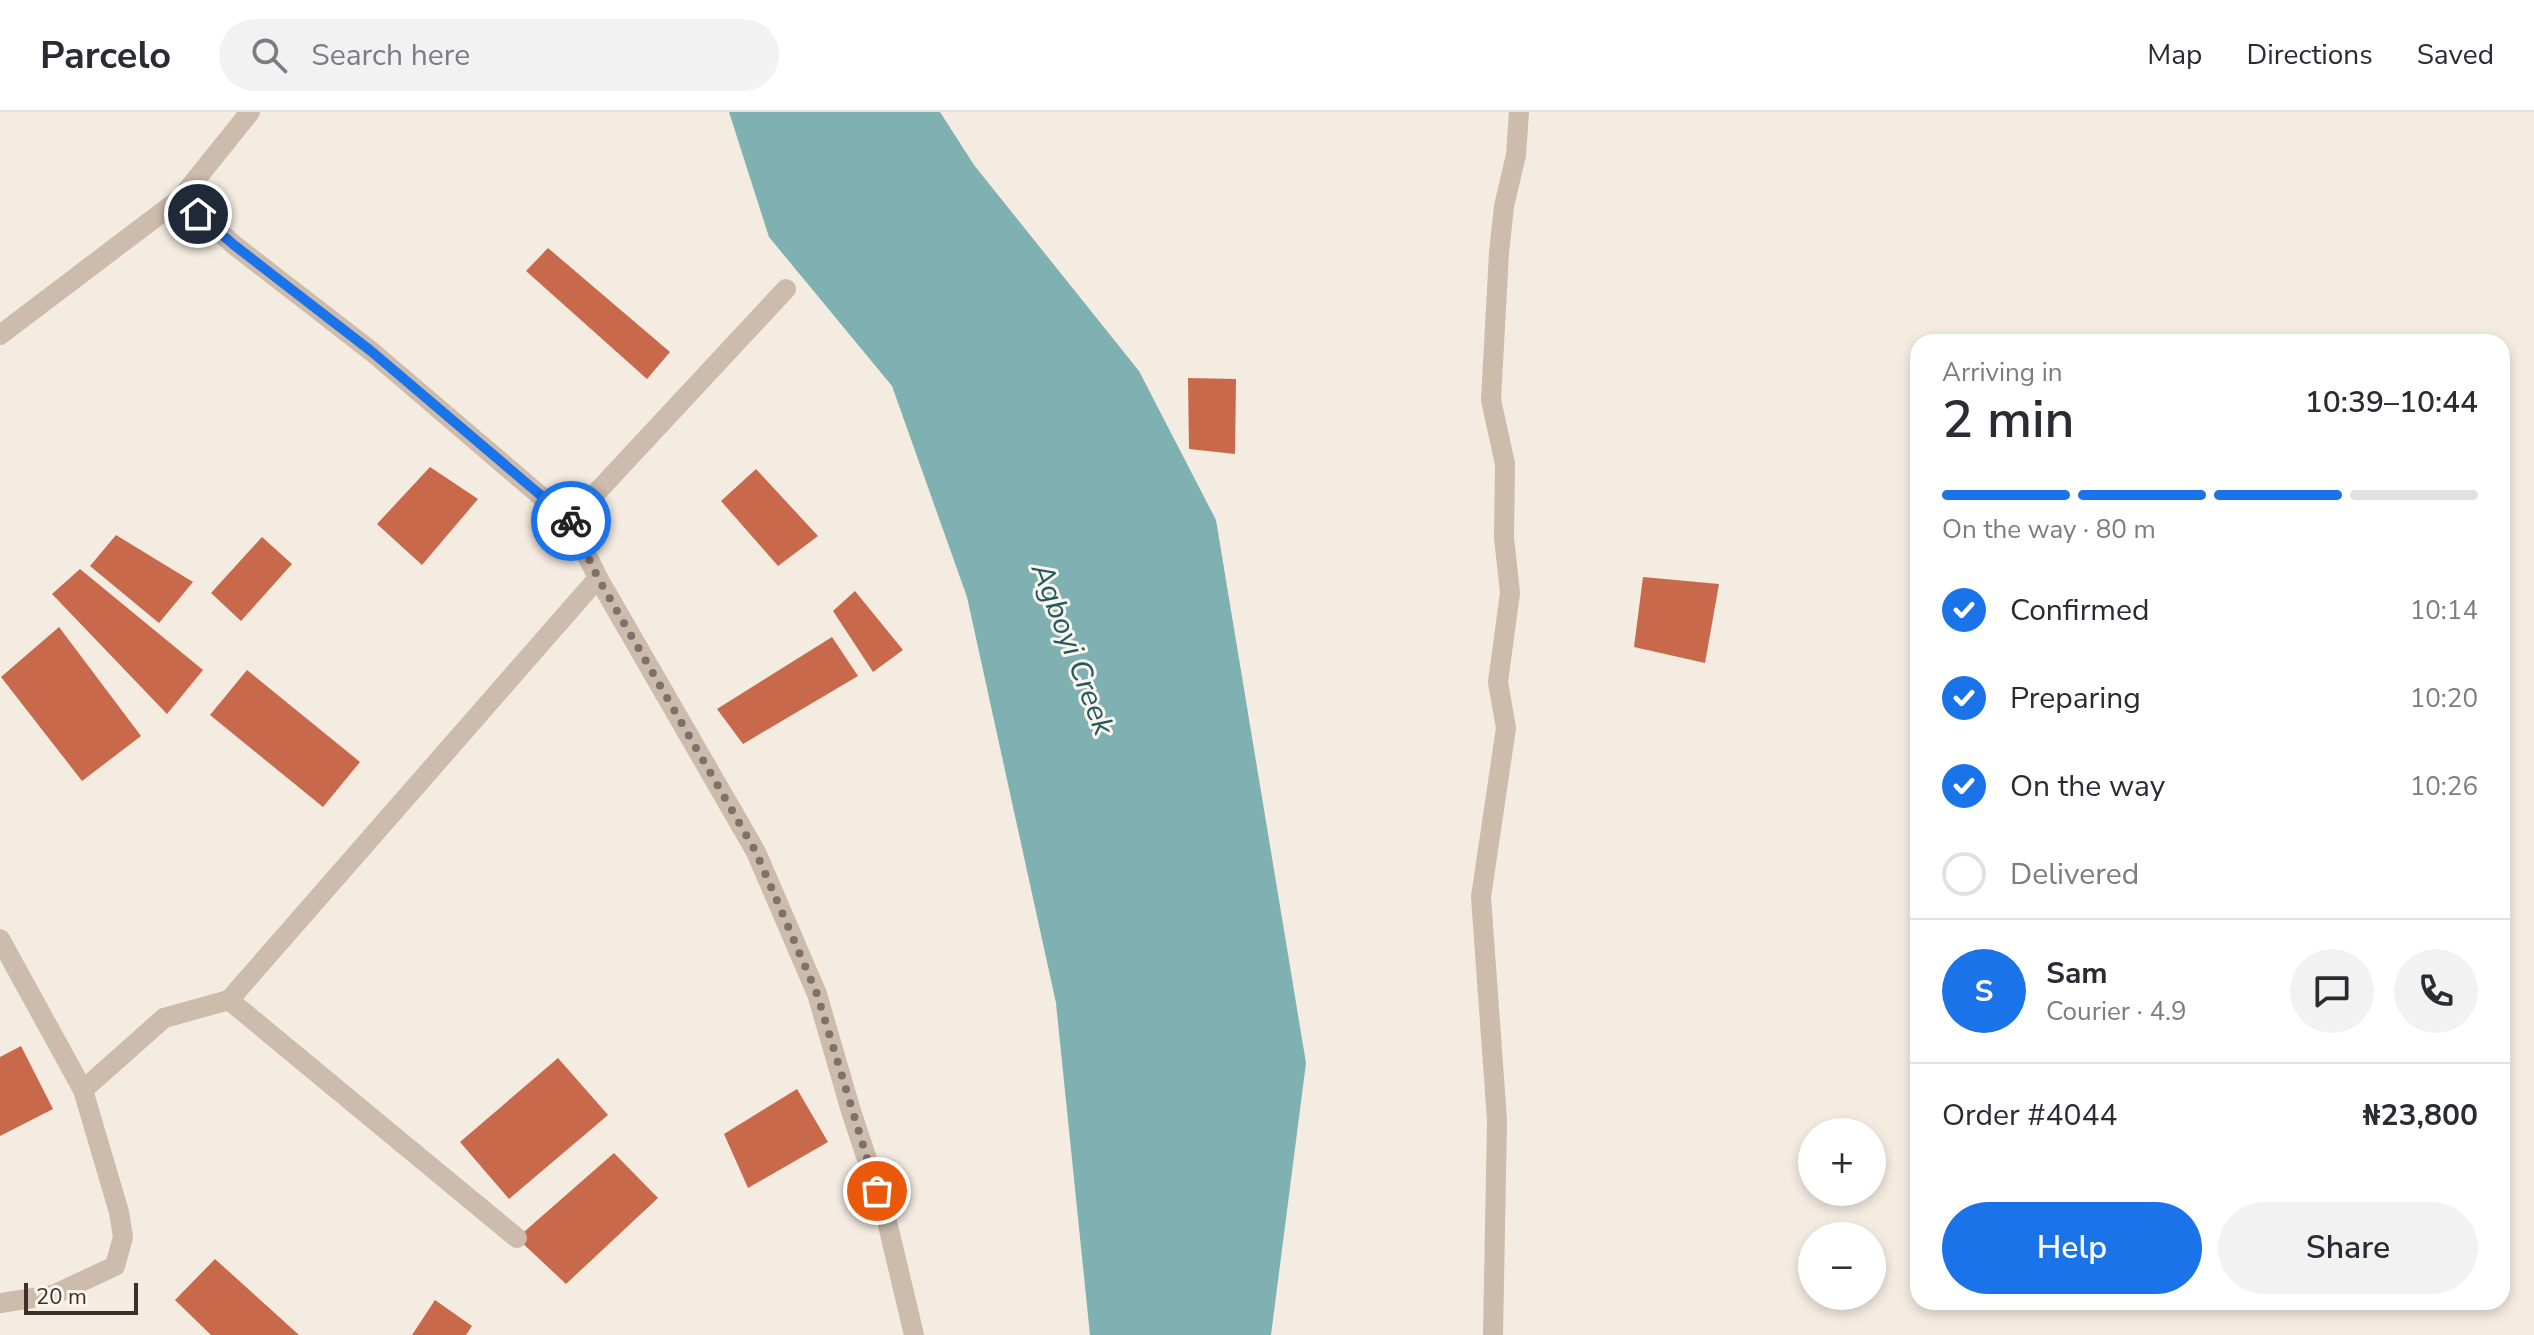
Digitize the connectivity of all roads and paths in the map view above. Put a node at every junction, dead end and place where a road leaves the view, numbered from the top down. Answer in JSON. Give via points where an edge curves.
{"nodes":[{"id":1,"x":250,"y":112,"type":"edge"},
{"id":2,"x":1519,"y":112,"type":"edge"},
{"id":3,"x":181,"y":198,"type":"junction"},
{"id":4,"x":786,"y":289,"type":"dead end"},
{"id":5,"x":0,"y":335,"type":"edge"},
{"id":6,"x":570,"y":521,"type":"junction"},
{"id":7,"x":598,"y":578,"type":"junction"},
{"id":8,"x":0,"y":939,"type":"edge"},
{"id":9,"x":229,"y":1000,"type":"junction"},
{"id":10,"x":83,"y":1090,"type":"junction"},
{"id":11,"x":517,"y":1238,"type":"dead end"},
{"id":12,"x":0,"y":1303,"type":"edge"},
{"id":13,"x":914,"y":1335,"type":"edge"},
{"id":14,"x":1493,"y":1335,"type":"edge"}],
"edges":[{"from":1,"to":3,"type":"street"},
{"from":2,"to":14,"type":"street","via":[[1499,253],[1491,400],[1505,464],[1510,593],[1498,682],[1506,728],[1481,897],[1497,1120]]},
{"from":3,"to":5,"type":"street"},
{"from":3,"to":6,"type":"street"},
{"from":4,"to":6,"type":"street"},
{"from":6,"to":7,"type":"street"},
{"from":7,"to":9,"type":"street"},
{"from":7,"to":13,"type":"street","via":[[756,852],[817,994],[886,1217]]},
{"from":8,"to":10,"type":"street"},
{"from":9,"to":10,"type":"street","via":[[164,1018]]},
{"from":9,"to":11,"type":"street"},
{"from":10,"to":12,"type":"street","via":[[119,1212],[123,1237],[115,1266],[53,1295]]}]}
